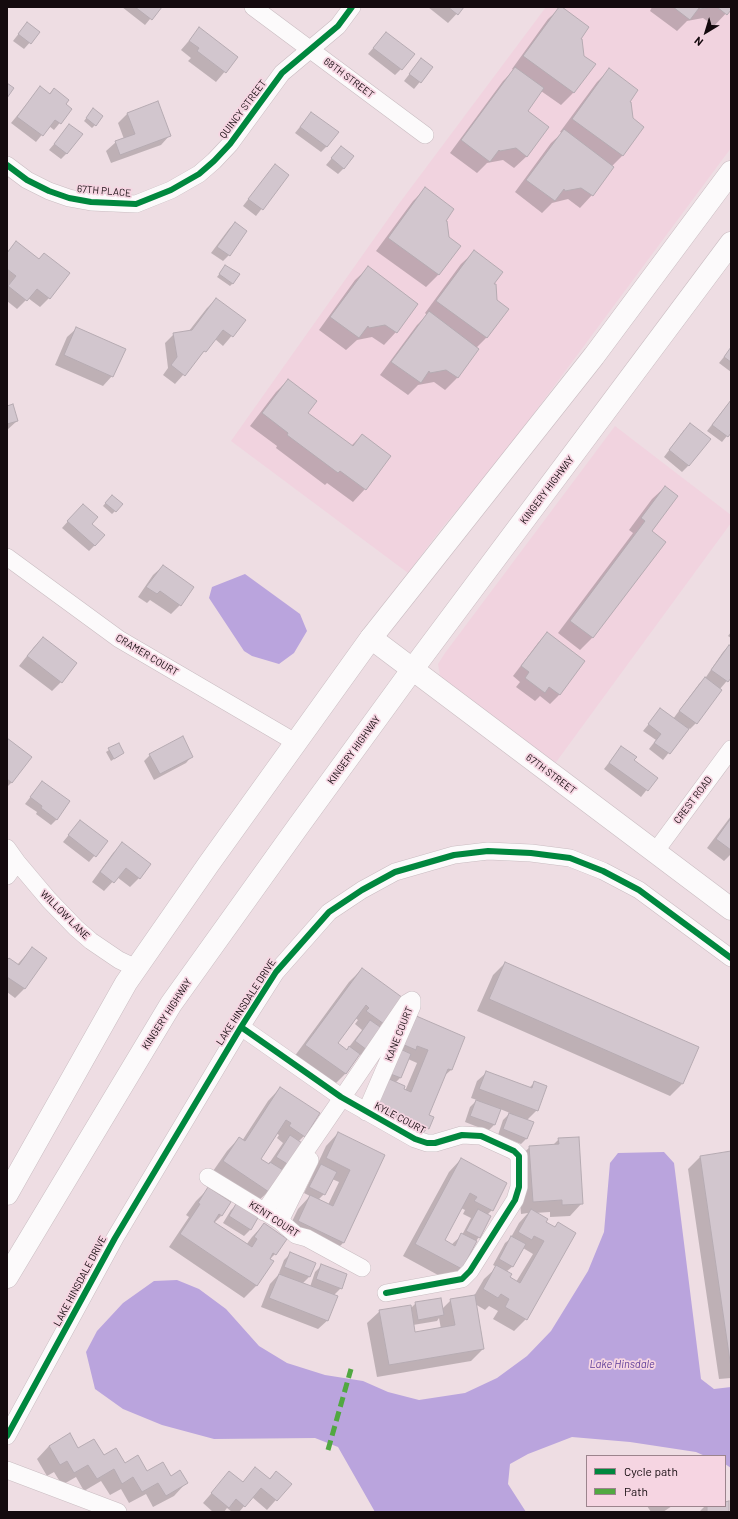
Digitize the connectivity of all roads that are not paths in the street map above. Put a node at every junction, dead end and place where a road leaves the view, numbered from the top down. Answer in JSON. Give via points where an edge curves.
{"nodes":[{"id":1,"x":253,"y":7,"type":"edge"},
{"id":2,"x":352,"y":7,"type":"edge"},
{"id":3,"x":310,"y":50,"type":"junction"},
{"id":4,"x":425,"y":135,"type":"dead end"},
{"id":5,"x":7,"y":165,"type":"edge"},
{"id":6,"x":731,"y":172,"type":"edge"},
{"id":7,"x":136,"y":204,"type":"joint"},
{"id":8,"x":731,"y":243,"type":"edge"},
{"id":9,"x":7,"y":557,"type":"edge"},
{"id":10,"x":371,"y":638,"type":"junction"},
{"id":11,"x":412,"y":670,"type":"junction"},
{"id":12,"x":295,"y":742,"type":"junction"},
{"id":13,"x":731,"y":749,"type":"edge"},
{"id":14,"x":7,"y":848,"type":"edge"},
{"id":15,"x":655,"y":852,"type":"junction"},
{"id":16,"x":17,"y":862,"type":"junction"},
{"id":17,"x":7,"y":876,"type":"edge"},
{"id":18,"x":731,"y":909,"type":"edge"},
{"id":19,"x":731,"y":958,"type":"edge"},
{"id":20,"x":136,"y":968,"type":"junction"},
{"id":21,"x":241,"y":1027,"type":"junction"},
{"id":22,"x":341,"y":1097,"type":"junction"},
{"id":23,"x":366,"y":1112,"type":"junction"},
{"id":24,"x":208,"y":1177,"type":"dead end"},
{"id":25,"x":7,"y":1194,"type":"edge"},
{"id":26,"x":264,"y":1212,"type":"junction"},
{"id":27,"x":280,"y":1221,"type":"junction"},
{"id":28,"x":362,"y":1268,"type":"dead end"},
{"id":29,"x":7,"y":1277,"type":"edge"},
{"id":30,"x":386,"y":1293,"type":"dead end"},
{"id":31,"x":7,"y":1436,"type":"edge"},
{"id":32,"x":7,"y":1470,"type":"edge"},
{"id":33,"x":91,"y":1507,"type":"edge"},
{"id":34,"x":118,"y":1512,"type":"edge"}],
"edges":[{"from":1,"to":3,"type":"street","name":"68TH STREET"},
{"from":2,"to":3,"type":"street","name":"QUINCY STREET","via":[[338,26]]},
{"from":3,"to":4,"type":"street","name":"68TH STREET"},
{"from":3,"to":7,"type":"street","name":"QUINCY STREET","via":[[282,73],[230,144],[214,161],[184,183]]},
{"from":5,"to":7,"type":"street","name":"67TH PLACE","via":[[27,180],[70,198],[91,202]]},
{"from":6,"to":10,"type":"main road","via":[[594,356]]},
{"from":8,"to":11,"type":"main road","name":"KINGERY HIGHWAY"},
{"from":9,"to":12,"type":"street","name":"CRAMER COURT","via":[[119,639]]},
{"from":10,"to":11,"type":"main road","name":"67TH STREET"},
{"from":10,"to":12,"type":"main road"},
{"from":11,"to":15,"type":"main road","name":"67TH STREET"},
{"from":11,"to":29,"type":"main road","name":"KINGERY HIGHWAY","via":[[171,1004]]},
{"from":12,"to":20,"type":"main road"},
{"from":13,"to":15,"type":"street","name":"CREST ROAD"},
{"from":14,"to":16,"type":"street","name":"WILLOW LANE"},
{"from":15,"to":18,"type":"main road","name":"67TH STREET"},
{"from":16,"to":17,"type":"street"},
{"from":16,"to":20,"type":"street","name":"WILLOW LANE","via":[[76,928],[119,960]]},
{"from":19,"to":21,"type":"street","name":"LAKE HINSDALE DRIVE","via":[[640,890],[602,871],[570,858],[488,851],[454,856],[395,872],[329,912],[276,972]]},
{"from":20,"to":25,"type":"main road"},
{"from":21,"to":22,"type":"street","name":"KYLE COURT"},
{"from":21,"to":31,"type":"street","name":"LAKE HINSDALE DRIVE","via":[[115,1238]]},
{"from":22,"to":23,"type":"street","name":"KYLE COURT"},
{"from":22,"to":23,"type":"street","name":"KANE COURT","via":[[407,1002],[412,1000],[412,1006]]},
{"from":22,"to":26,"type":"street","name":"KANE COURT"},
{"from":22,"to":27,"type":"street","name":"KANE COURT"},
{"from":23,"to":30,"type":"street","name":"KYLE COURT","via":[[427,1143],[462,1135],[481,1136],[514,1151],[519,1156],[519,1187],[515,1200],[470,1271],[462,1279]]},
{"from":24,"to":26,"type":"street","name":"KENT COURT"},
{"from":26,"to":27,"type":"street","name":"KENT COURT"},
{"from":27,"to":28,"type":"street","name":"KENT COURT","via":[[296,1235],[307,1238]]},
{"from":32,"to":33,"type":"street"},
{"from":33,"to":34,"type":"street"}]}
